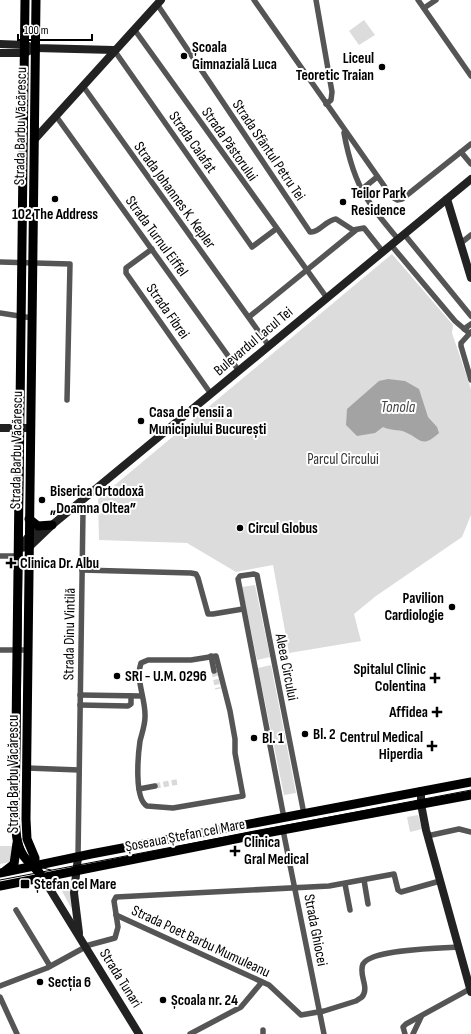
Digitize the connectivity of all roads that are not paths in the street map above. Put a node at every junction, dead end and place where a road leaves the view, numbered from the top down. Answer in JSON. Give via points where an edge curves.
{"nodes":[{"id":1,"x":25,"y":0,"type":"edge"},
{"id":2,"x":36,"y":0,"type":"edge"},
{"id":3,"x":254,"y":0,"type":"edge"},
{"id":4,"x":316,"y":0,"type":"edge"},
{"id":5,"x":418,"y":0,"type":"edge"},
{"id":6,"x":436,"y":0,"type":"edge"},
{"id":7,"x":159,"y":2,"type":"edge"},
{"id":8,"x":424,"y":8,"type":"junction"},
{"id":9,"x":134,"y":29,"type":"junction"},
{"id":10,"x":0,"y":44,"type":"edge"},
{"id":11,"x":36,"y":48,"type":"junction"},
{"id":12,"x":96,"y":48,"type":"junction"},
{"id":13,"x":25,"y":49,"type":"junction"},
{"id":14,"x":114,"y":50,"type":"junction"},
{"id":15,"x":0,"y":53,"type":"edge"},
{"id":16,"x":100,"y":66,"type":"junction"},
{"id":17,"x":471,"y":76,"type":"edge"},
{"id":18,"x":83,"y":86,"type":"junction"},
{"id":19,"x":326,"y":104,"type":"junction"},
{"id":20,"x":56,"y":116,"type":"junction"},
{"id":21,"x":48,"y":124,"type":"junction"},
{"id":22,"x":34,"y":125,"type":"junction"},
{"id":23,"x":344,"y":130,"type":"junction"},
{"id":24,"x":34,"y":140,"type":"junction"},
{"id":25,"x":471,"y":144,"type":"edge"},
{"id":26,"x":461,"y":152,"type":"junction"},
{"id":27,"x":471,"y":164,"type":"edge"},
{"id":28,"x":377,"y":177,"type":"junction"},
{"id":29,"x":471,"y":179,"type":"edge"},
{"id":30,"x":361,"y":190,"type":"junction"},
{"id":31,"x":447,"y":199,"type":"junction"},
{"id":32,"x":276,"y":229,"type":"junction"},
{"id":33,"x":356,"y":230,"type":"junction"},
{"id":34,"x":471,"y":235,"type":"edge"},
{"id":35,"x":401,"y":237,"type":"junction"},
{"id":36,"x":461,"y":243,"type":"junction"},
{"id":37,"x":391,"y":245,"type":"junction"},
{"id":38,"x":152,"y":249,"type":"junction"},
{"id":39,"x":383,"y":252,"type":"junction"},
{"id":40,"x":0,"y":262,"type":"edge"},
{"id":41,"x":23,"y":263,"type":"junction"},
{"id":42,"x":33,"y":263,"type":"junction"},
{"id":43,"x":306,"y":272,"type":"junction"},
{"id":44,"x":471,"y":278,"type":"edge"},
{"id":45,"x":327,"y":298,"type":"junction"},
{"id":46,"x":0,"y":313,"type":"edge"},
{"id":47,"x":22,"y":316,"type":"junction"},
{"id":48,"x":471,"y":316,"type":"edge"},
{"id":49,"x":249,"y":317,"type":"junction"},
{"id":50,"x":32,"y":318,"type":"junction"},
{"id":51,"x":471,"y":324,"type":"edge"},
{"id":52,"x":468,"y":331,"type":"edge"},
{"id":53,"x":269,"y":346,"type":"junction"},
{"id":54,"x":239,"y":371,"type":"junction"},
{"id":55,"x":471,"y":380,"type":"edge"},
{"id":56,"x":211,"y":394,"type":"junction"},
{"id":57,"x":67,"y":400,"type":"dead end"},
{"id":58,"x":0,"y":428,"type":"edge"},
{"id":59,"x":20,"y":428,"type":"junction"},
{"id":60,"x":30,"y":428,"type":"junction"},
{"id":61,"x":79,"y":503,"type":"junction"},
{"id":62,"x":29,"y":519,"type":"junction"},
{"id":63,"x":52,"y":525,"type":"junction"},
{"id":64,"x":29,"y":536,"type":"junction"},
{"id":65,"x":29,"y":547,"type":"junction"},
{"id":66,"x":19,"y":552,"type":"junction"},
{"id":67,"x":0,"y":556,"type":"edge"},
{"id":68,"x":82,"y":570,"type":"junction"},
{"id":69,"x":243,"y":609,"type":"junction"},
{"id":70,"x":0,"y":650,"type":"edge"},
{"id":71,"x":18,"y":650,"type":"junction"},
{"id":72,"x":28,"y":650,"type":"junction"},
{"id":73,"x":211,"y":656,"type":"junction"},
{"id":74,"x":214,"y":671,"type":"tunnel mouth"},
{"id":75,"x":80,"y":695,"type":"junction"},
{"id":76,"x":131,"y":696,"type":"junction"},
{"id":77,"x":142,"y":696,"type":"junction"},
{"id":78,"x":80,"y":705,"type":"junction"},
{"id":79,"x":27,"y":768,"type":"junction"},
{"id":80,"x":79,"y":770,"type":"junction"},
{"id":81,"x":471,"y":782,"type":"edge"},
{"id":82,"x":155,"y":786,"type":"tunnel mouth"},
{"id":83,"x":139,"y":789,"type":"junction"},
{"id":84,"x":421,"y":791,"type":"junction"},
{"id":85,"x":471,"y":795,"type":"edge"},
{"id":86,"x":421,"y":804,"type":"junction"},
{"id":87,"x":304,"y":814,"type":"junction"},
{"id":88,"x":284,"y":818,"type":"junction"},
{"id":89,"x":283,"y":830,"type":"junction"},
{"id":90,"x":471,"y":832,"type":"edge"},
{"id":91,"x":427,"y":836,"type":"junction"},
{"id":92,"x":17,"y":841,"type":"junction"},
{"id":93,"x":78,"y":857,"type":"junction"},
{"id":94,"x":35,"y":866,"type":"junction"},
{"id":95,"x":76,"y":871,"type":"junction"},
{"id":96,"x":2,"y":873,"type":"edge"},
{"id":97,"x":43,"y":878,"type":"junction"},
{"id":98,"x":364,"y":880,"type":"junction"},
{"id":99,"x":440,"y":882,"type":"junction"},
{"id":100,"x":345,"y":884,"type":"junction"},
{"id":101,"x":0,"y":886,"type":"edge"},
{"id":102,"x":296,"y":888,"type":"junction"},
{"id":103,"x":368,"y":904,"type":"dead end"},
{"id":104,"x":16,"y":910,"type":"dead end"},
{"id":105,"x":350,"y":910,"type":"dead end"},
{"id":106,"x":116,"y":915,"type":"junction"},
{"id":107,"x":80,"y":938,"type":"junction"},
{"id":108,"x":85,"y":947,"type":"junction"},
{"id":109,"x":458,"y":947,"type":"junction"},
{"id":110,"x":50,"y":966,"type":"junction"},
{"id":111,"x":468,"y":966,"type":"edge"},
{"id":112,"x":262,"y":982,"type":"junction"},
{"id":113,"x":0,"y":986,"type":"edge"},
{"id":114,"x":471,"y":990,"type":"edge"},
{"id":115,"x":0,"y":997,"type":"edge"},
{"id":116,"x":320,"y":1012,"type":"junction"},
{"id":117,"x":422,"y":1017,"type":"junction"},
{"id":118,"x":17,"y":1034,"type":"edge"},
{"id":119,"x":138,"y":1034,"type":"edge"},
{"id":120,"x":190,"y":1034,"type":"edge"},
{"id":121,"x":324,"y":1034,"type":"edge"},
{"id":122,"x":405,"y":1034,"type":"edge"},
{"id":123,"x":413,"y":1034,"type":"edge"}],
"edges":[{"from":1,"to":13,"type":"main road","name":"Strada Barbu Văcărescu"},
{"from":2,"to":11,"type":"main road","name":"Strada Barbu Văcărescu"},
{"from":3,"to":19,"type":"street"},
{"from":4,"to":19,"type":"street","via":[[332,92],[332,100]]},
{"from":5,"to":8,"type":"street"},
{"from":6,"to":8,"type":"street"},
{"from":7,"to":9,"type":"street"},
{"from":7,"to":33,"type":"street","name":"Strada Sfântul Petru Tei","via":[[310,232],[333,219]]},
{"from":8,"to":17,"type":"street"},
{"from":9,"to":14,"type":"street"},
{"from":9,"to":32,"type":"street","name":"Strada Păstorului"},
{"from":10,"to":13,"type":"street"},
{"from":11,"to":12,"type":"street"},
{"from":11,"to":13,"type":"street"},
{"from":11,"to":22,"type":"main road","name":"Strada Barbu Văcărescu"},
{"from":12,"to":14,"type":"street"},
{"from":12,"to":16,"type":"street","via":[[102,59]]},
{"from":13,"to":15,"type":"street"},
{"from":13,"to":41,"type":"main road","name":"Strada Barbu Văcărescu"},
{"from":14,"to":16,"type":"street"},
{"from":14,"to":32,"type":"street","name":"Strada Calafat","via":[[252,247]]},
{"from":16,"to":18,"type":"street"},
{"from":18,"to":20,"type":"street"},
{"from":18,"to":49,"type":"street","name":"Strada Johannes K. Kepler"},
{"from":19,"to":23,"type":"street"},
{"from":20,"to":21,"type":"street"},
{"from":20,"to":38,"type":"street","name":"Strada Turnul Eiffel"},
{"from":21,"to":22,"type":"street","via":[[39,127]]},
{"from":21,"to":24,"type":"street"},
{"from":22,"to":24,"type":"main road","name":"Strada Barbu Văcărescu"},
{"from":23,"to":28,"type":"street"},
{"from":23,"to":30,"type":"street"},
{"from":24,"to":42,"type":"main road","name":"Strada Barbu Văcărescu"},
{"from":25,"to":26,"type":"street"},
{"from":26,"to":27,"type":"street"},
{"from":26,"to":28,"type":"street","via":[[397,200]]},
{"from":28,"to":30,"type":"street"},
{"from":29,"to":31,"type":"street","name":"Bulevardul Lacul Tei"},
{"from":30,"to":35,"type":"street","via":[[371,205]]},
{"from":31,"to":35,"type":"street","name":"Bulevardul Lacul Tei"},
{"from":31,"to":36,"type":"street"},
{"from":32,"to":43,"type":"street","name":"Strada Păstorului"},
{"from":33,"to":39,"type":"street","name":"Strada Sfântul Petru Tei","via":[[364,228]]},
{"from":33,"to":43,"type":"street"},
{"from":34,"to":36,"type":"street"},
{"from":35,"to":37,"type":"street","name":"Bulevardul Lacul Tei"},
{"from":35,"to":48,"type":"street"},
{"from":36,"to":44,"type":"street"},
{"from":37,"to":39,"type":"street","name":"Bulevardul Lacul Tei"},
{"from":37,"to":52,"type":"street"},
{"from":38,"to":54,"type":"street","name":"Strada Turnul Eiffel"},
{"from":38,"to":56,"type":"street","name":"Strada Fibrei","via":[[126,268],[126,273]]},
{"from":39,"to":45,"type":"street","name":"Bulevardul Lacul Tei"},
{"from":40,"to":41,"type":"street"},
{"from":41,"to":42,"type":"street"},
{"from":41,"to":47,"type":"main road","name":"Strada Barbu Văcărescu"},
{"from":42,"to":50,"type":"main road","name":"Strada Barbu Văcărescu"},
{"from":42,"to":57,"type":"street","via":[[70,264]]},
{"from":43,"to":45,"type":"street","name":"Strada Păstorului"},
{"from":43,"to":49,"type":"street"},
{"from":45,"to":53,"type":"street","name":"Bulevardul Lacul Tei"},
{"from":46,"to":47,"type":"street"},
{"from":47,"to":50,"type":"street"},
{"from":47,"to":59,"type":"main road","name":"Strada Barbu Văcărescu"},
{"from":49,"to":53,"type":"street","name":"Strada Johannes K. Kepler"},
{"from":50,"to":60,"type":"main road","name":"Strada Barbu Văcărescu"},
{"from":51,"to":52,"type":"street"},
{"from":52,"to":55,"type":"street","via":[[461,343],[461,350]]},
{"from":53,"to":54,"type":"street","name":"Bulevardul Lacul Tei"},
{"from":54,"to":56,"type":"street","name":"Bulevardul Lacul Tei"},
{"from":56,"to":61,"type":"street","name":"Bulevardul Lacul Tei"},
{"from":58,"to":59,"type":"street"},
{"from":59,"to":60,"type":"street"},
{"from":59,"to":66,"type":"main road","name":"Strada Barbu Văcărescu"},
{"from":60,"to":62,"type":"main road","name":"Strada Barbu Văcărescu"},
{"from":61,"to":63,"type":"street","name":"Bulevardul Lacul Tei"},
{"from":61,"to":68,"type":"street","name":"Strada Dinu Vintilă","via":[[83,511]]},
{"from":62,"to":63,"type":"main road","via":[[38,526]]},
{"from":62,"to":64,"type":"main road","name":"Strada Barbu Văcărescu"},
{"from":63,"to":64,"type":"street","name":"Bulevardul Lacul Tei"},
{"from":63,"to":65,"type":"street","name":"Bulevardul Lacul Tei"},
{"from":64,"to":65,"type":"main road","name":"Strada Barbu Văcărescu"},
{"from":64,"to":66,"type":"street","name":"Bulevardul Lacul Tei"},
{"from":65,"to":66,"type":"street"},
{"from":65,"to":72,"type":"main road","name":"Strada Barbu Văcărescu"},
{"from":66,"to":67,"type":"street"},
{"from":66,"to":71,"type":"main road","name":"Strada Barbu Văcărescu"},
{"from":68,"to":69,"type":"street","via":[[192,573],[198,578],[208,614]]},
{"from":68,"to":75,"type":"street","name":"Strada Dinu Vintilă"},
{"from":69,"to":87,"type":"street","name":"Aleea Circului","via":[[238,578],[256,574]]},
{"from":69,"to":88,"type":"street","name":"Aleea Circului"},
{"from":70,"to":71,"type":"street"},
{"from":71,"to":72,"type":"street"},
{"from":71,"to":92,"type":"main road","name":"Strada Barbu Văcărescu","via":[[15,813]]},
{"from":72,"to":79,"type":"main road","name":"Strada Barbu Văcărescu"},
{"from":73,"to":74,"type":"street"},
{"from":73,"to":77,"type":"street","via":[[191,660],[144,661],[140,666]]},
{"from":73,"to":83,"type":"street","via":[[216,656],[230,711],[243,796],[162,808],[144,804],[140,799]]},
{"from":75,"to":76,"type":"street","name":"Strada Dinu Vintilă"},
{"from":75,"to":78,"type":"street","name":"Strada Dinu Vintilă"},
{"from":76,"to":77,"type":"street","name":"Strada Dinu Vintilă"},
{"from":76,"to":78,"type":"street","via":[[131,704],[128,706]]},
{"from":77,"to":83,"type":"street","via":[[145,716],[140,741]]},
{"from":78,"to":80,"type":"street","name":"Strada Dinu Vintilă"},
{"from":79,"to":80,"type":"street"},
{"from":79,"to":94,"type":"main road","name":"Strada Barbu Văcărescu","via":[[26,835],[35,858]]},
{"from":80,"to":93,"type":"street","name":"Strada Dinu Vintilă"},
{"from":81,"to":84,"type":"main road","name":"Șoseaua Ștefan cel Mare"},
{"from":82,"to":83,"type":"street"},
{"from":84,"to":86,"type":"street"},
{"from":84,"to":87,"type":"main road","name":"Șoseaua Ștefan cel Mare"},
{"from":85,"to":86,"type":"main road","name":"Șoseaua Ștefan cel Mare"},
{"from":86,"to":89,"type":"main road","name":"Șoseaua Ștefan cel Mare"},
{"from":86,"to":91,"type":"street"},
{"from":87,"to":88,"type":"main road","name":"Șoseaua Ștefan cel Mare"},
{"from":88,"to":93,"type":"main road","name":"Șoseaua Ștefan cel Mare"},
{"from":89,"to":95,"type":"main road","name":"Șoseaua Ștefan cel Mare"},
{"from":89,"to":102,"type":"street","name":"Strada Ghiocei"},
{"from":90,"to":91,"type":"street","via":[[459,829]]},
{"from":91,"to":99,"type":"street"},
{"from":92,"to":94,"type":"main road","name":"Strada Barbu Văcărescu","via":[[26,859]]},
{"from":92,"to":96,"type":"main road","via":[[14,864]]},
{"from":93,"to":94,"type":"main road","name":"Șoseaua Ștefan cel Mare"},
{"from":93,"to":95,"type":"street","name":"Strada Tunari"},
{"from":94,"to":96,"type":"main road","name":"Șoseaua Ștefan cel Mare"},
{"from":94,"to":97,"type":"main road","name":"Strada Tunari"},
{"from":95,"to":97,"type":"main road","name":"Șoseaua Ștefan cel Mare"},
{"from":95,"to":107,"type":"street","name":"Strada Tunari","via":[[74,896]]},
{"from":97,"to":101,"type":"main road","name":"Șoseaua Ștefan cel Mare"},
{"from":97,"to":107,"type":"street","name":"Strada Tunari"},
{"from":98,"to":99,"type":"street","via":[[394,874],[398,890],[401,892]]},
{"from":98,"to":100,"type":"street"},
{"from":98,"to":103,"type":"street"},
{"from":99,"to":109,"type":"street"},
{"from":100,"to":102,"type":"street"},
{"from":100,"to":105,"type":"street"},
{"from":102,"to":106,"type":"street","via":[[116,897]]},
{"from":102,"to":116,"type":"street","name":"Strada Ghiocei"},
{"from":104,"to":110,"type":"street"},
{"from":106,"to":108,"type":"street","name":"Strada Poet Barbu Mumuleanu","via":[[118,928],[115,938]]},
{"from":106,"to":112,"type":"street","name":"Strada Poet Barbu Mumuleanu"},
{"from":107,"to":108,"type":"street","name":"Strada Tunari"},
{"from":108,"to":110,"type":"street"},
{"from":108,"to":119,"type":"street","name":"Strada Tunari"},
{"from":109,"to":111,"type":"street"},
{"from":109,"to":116,"type":"street","name":"Strada Poet Barbu Mumuleanu","via":[[388,952],[368,960],[362,967],[365,990],[362,997]]},
{"from":110,"to":113,"type":"street"},
{"from":111,"to":114,"type":"street"},
{"from":112,"to":116,"type":"street","name":"Strada Poet Barbu Mumuleanu","via":[[274,989],[297,1013],[305,1015]]},
{"from":112,"to":120,"type":"street","via":[[241,1007]]},
{"from":114,"to":117,"type":"street"},
{"from":115,"to":118,"type":"street"},
{"from":116,"to":121,"type":"street","name":"Strada Ghiocei"},
{"from":117,"to":122,"type":"street","via":[[404,1025]]},
{"from":117,"to":123,"type":"street"}]}
